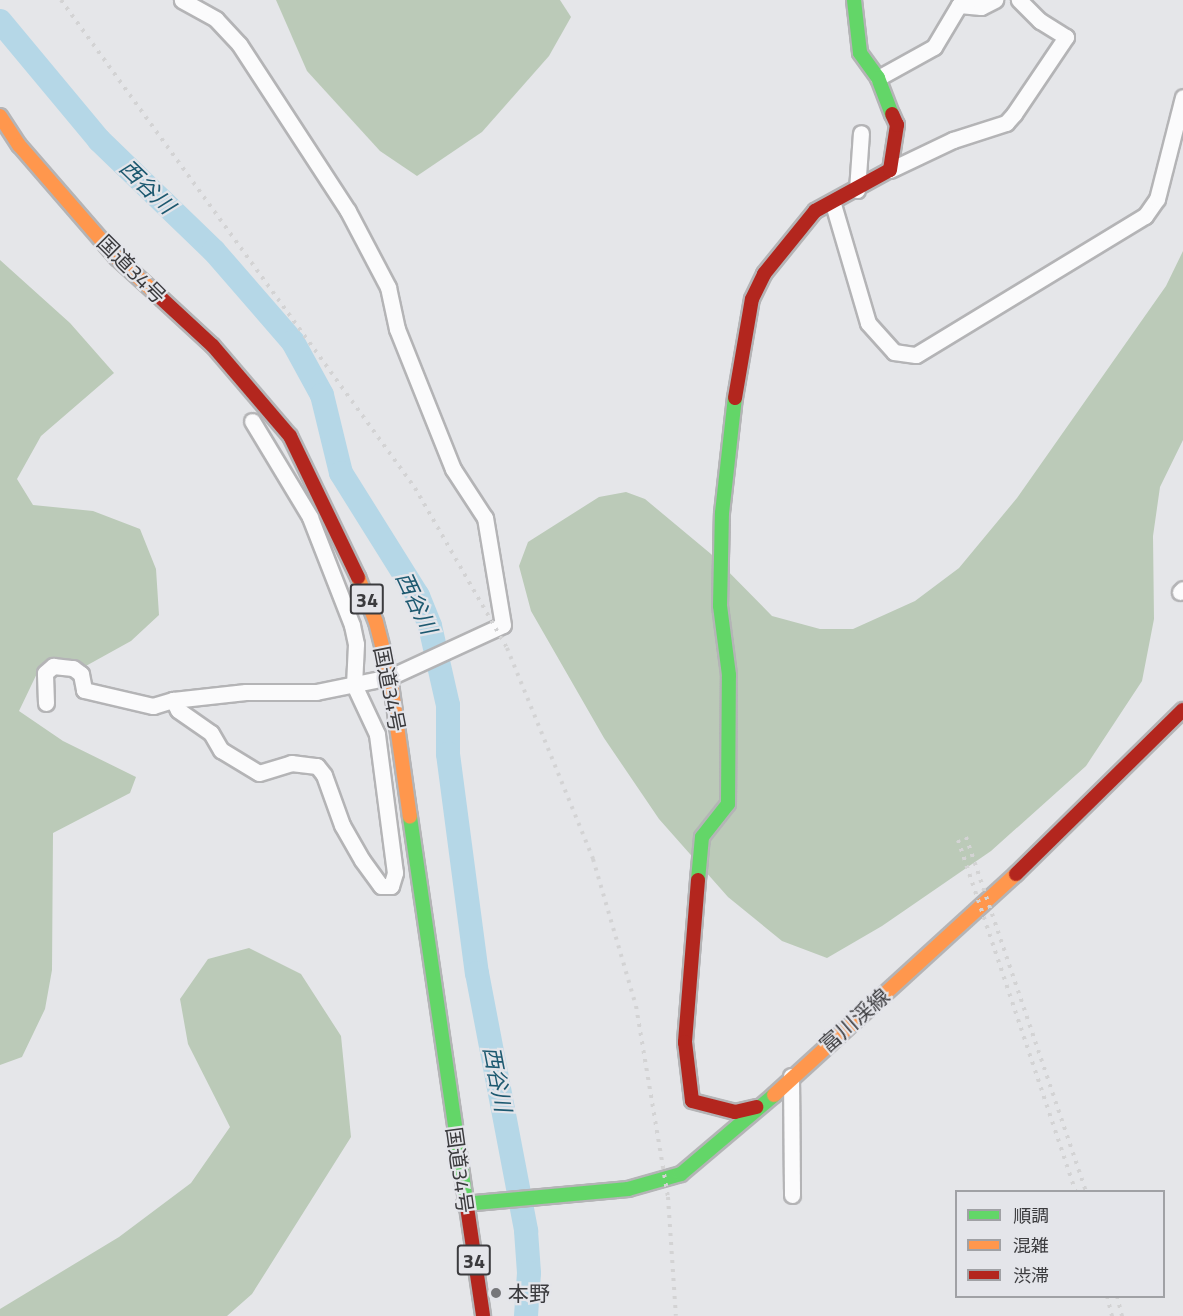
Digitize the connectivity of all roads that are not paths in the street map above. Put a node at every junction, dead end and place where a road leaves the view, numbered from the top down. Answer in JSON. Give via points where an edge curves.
{"nodes":[{"id":1,"x":182,"y":0,"type":"edge"},
{"id":2,"x":854,"y":0,"type":"edge"},
{"id":3,"x":994,"y":0,"type":"edge"},
{"id":4,"x":1019,"y":0,"type":"edge"},
{"id":5,"x":878,"y":78,"type":"junction"},
{"id":6,"x":1183,"y":97,"type":"edge"},
{"id":7,"x":0,"y":116,"type":"edge"},
{"id":8,"x":861,"y":133,"type":"dead end"},
{"id":9,"x":890,"y":170,"type":"junction"},
{"id":10,"x":857,"y":190,"type":"junction"},
{"id":11,"x":833,"y":204,"type":"junction"},
{"id":12,"x":252,"y":421,"type":"dead end"},
{"id":13,"x":390,"y":677,"type":"junction"},
{"id":14,"x":354,"y":685,"type":"junction"},
{"id":15,"x":173,"y":700,"type":"junction"},
{"id":16,"x":46,"y":703,"type":"dead end"},
{"id":17,"x":1183,"y":710,"type":"edge"},
{"id":18,"x":791,"y":1076,"type":"junction"},
{"id":19,"x":756,"y":1107,"type":"junction"},
{"id":20,"x":792,"y":1195,"type":"dead end"},
{"id":21,"x":464,"y":1204,"type":"junction"},
{"id":22,"x":483,"y":1316,"type":"edge"}],
"edges":[{"from":1,"to":13,"type":"street","via":[[216,20],[239,44],[348,211],[388,286],[397,329],[453,469],[484,518],[503,625]]},
{"from":2,"to":5,"type":"main road","via":[[860,53]]},
{"from":3,"to":5,"type":"street","via":[[981,7],[959,5],[934,47]]},
{"from":4,"to":9,"type":"street","via":[[1040,21],[1066,37],[1014,114],[1006,123],[953,140]]},
{"from":5,"to":9,"type":"main road","via":[[897,125]]},
{"from":6,"to":11,"type":"street","via":[[1157,199],[1144,216],[916,355],[894,352],[868,323]]},
{"from":7,"to":13,"type":"main road","name":"国道34号","number":"34","via":[[19,145],[117,258],[213,346],[290,436],[346,546],[376,622]]},
{"from":8,"to":10,"type":"street"},
{"from":9,"to":10,"type":"main road"},
{"from":10,"to":11,"type":"main road"},
{"from":11,"to":19,"type":"main road","via":[[815,211],[764,273],[752,299],[738,377],[722,513],[720,606],[729,675],[728,804],[702,837],[685,1042],[692,1101],[735,1112]]},
{"from":12,"to":14,"type":"street","via":[[310,517],[333,573],[356,644]]},
{"from":13,"to":14,"type":"street"},
{"from":13,"to":21,"type":"main road","name":"国道34号","number":"34"},
{"from":14,"to":15,"type":"street","via":[[316,692],[246,692]]},
{"from":14,"to":15,"type":"street","via":[[377,734],[395,873],[391,886],[381,886],[362,860],[317,766],[291,763],[259,773],[221,750],[210,733],[178,710]]},
{"from":15,"to":16,"type":"street","via":[[153,706],[84,690],[81,674],[73,668],[53,666],[45,673]]},
{"from":17,"to":18,"type":"main road","name":"富川渓線","via":[[1091,803],[921,962]]},
{"from":18,"to":19,"type":"main road","name":"富川渓線"},
{"from":18,"to":20,"type":"street"},
{"from":19,"to":21,"type":"main road","name":"富川渓線","via":[[681,1174],[628,1189]]},
{"from":21,"to":22,"type":"main road","name":"国道34号","number":"34"}]}
